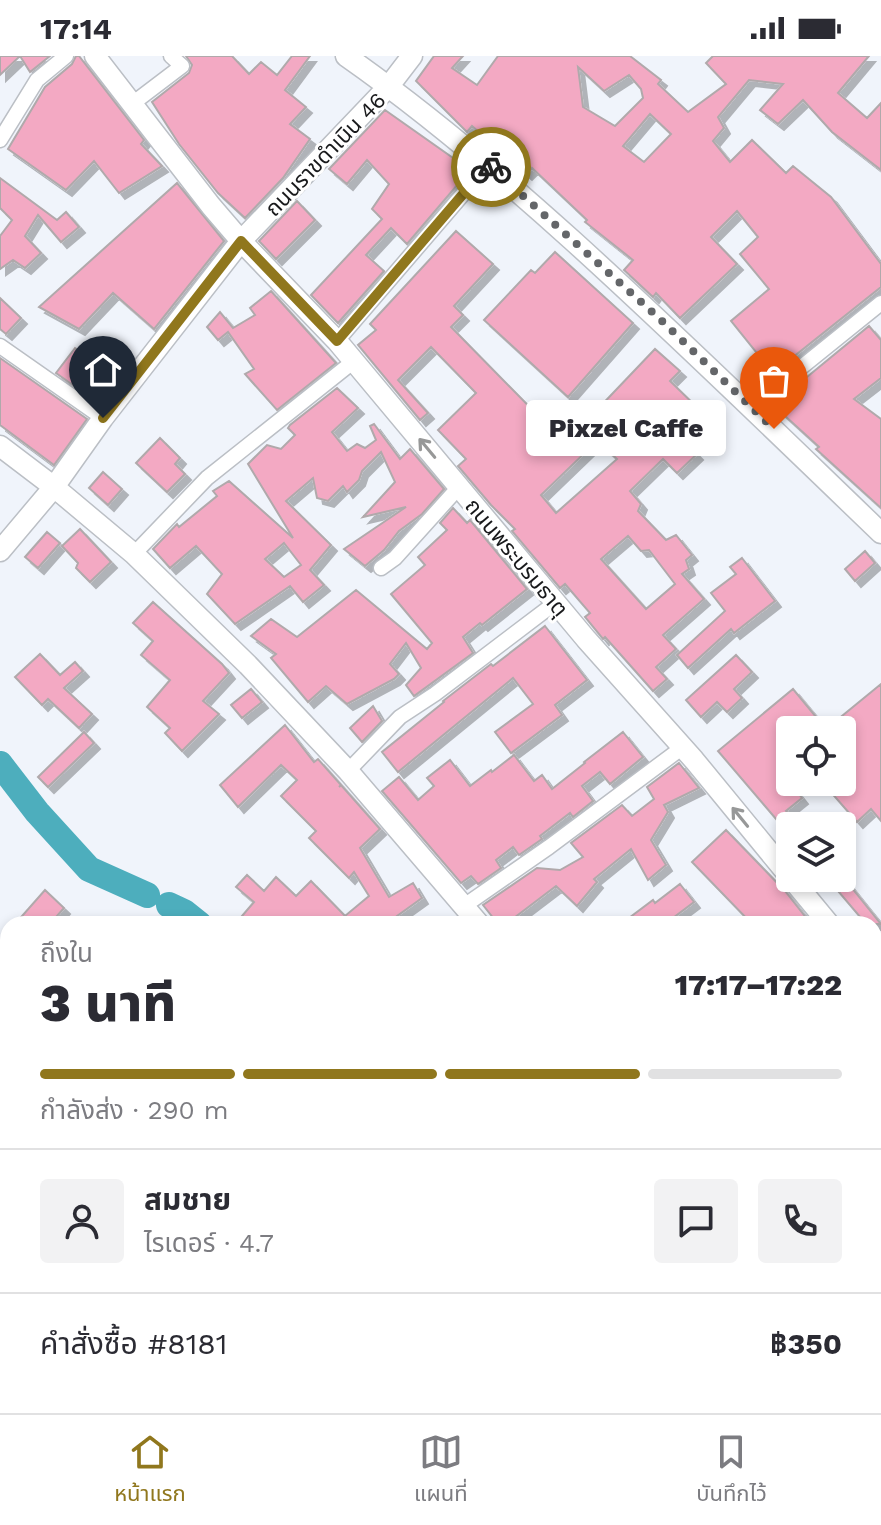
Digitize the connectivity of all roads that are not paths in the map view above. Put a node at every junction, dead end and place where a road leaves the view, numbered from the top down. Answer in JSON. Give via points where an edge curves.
{"nodes":[{"id":1,"x":66,"y":56,"type":"edge"},
{"id":2,"x":95,"y":56,"type":"edge"},
{"id":3,"x":171,"y":56,"type":"edge"},
{"id":4,"x":346,"y":56,"type":"edge"},
{"id":5,"x":412,"y":56,"type":"edge"},
{"id":6,"x":389,"y":86,"type":"junction"},
{"id":7,"x":132,"y":104,"type":"junction"},
{"id":8,"x":0,"y":140,"type":"edge"},
{"id":9,"x":488,"y":165,"type":"junction"},
{"id":10,"x":241,"y":241,"type":"junction"},
{"id":11,"x":881,"y":304,"type":"edge"},
{"id":12,"x":337,"y":341,"type":"junction"},
{"id":13,"x":0,"y":346,"type":"edge"},
{"id":14,"x":354,"y":361,"type":"junction"},
{"id":15,"x":752,"y":407,"type":"junction"},
{"id":16,"x":103,"y":418,"type":"junction"},
{"id":17,"x":0,"y":446,"type":"edge"},
{"id":18,"x":54,"y":487,"type":"junction"},
{"id":19,"x":459,"y":487,"type":"junction"},
{"id":20,"x":881,"y":533,"type":"edge"},
{"id":21,"x":5,"y":544,"type":"edge"},
{"id":22,"x":134,"y":554,"type":"junction"},
{"id":23,"x":381,"y":568,"type":"dead end"},
{"id":24,"x":555,"y":603,"type":"junction"},
{"id":25,"x":683,"y":747,"type":"junction"},
{"id":26,"x":348,"y":771,"type":"junction"},
{"id":27,"x":776,"y":860,"type":"edge"},
{"id":28,"x":802,"y":892,"type":"edge"},
{"id":29,"x":464,"y":906,"type":"junction"},
{"id":30,"x":472,"y":916,"type":"edge"},
{"id":31,"x":822,"y":916,"type":"edge"}],
"edges":[{"from":1,"to":8,"type":"street","via":[[37,80]]},
{"from":2,"to":7,"type":"street","name":"ถนนพระบรมธาตุ"},
{"from":3,"to":7,"type":"street","via":[[182,66]]},
{"from":4,"to":6,"type":"street"},
{"from":5,"to":6,"type":"street","name":"ถนนราขดำเนิน 46"},
{"from":6,"to":9,"type":"street"},
{"from":6,"to":10,"type":"street","name":"ถนนราขดำเนิน 46"},
{"from":7,"to":10,"type":"street","name":"ถนนพระบรมธาตุ"},
{"from":9,"to":12,"type":"street"},
{"from":9,"to":15,"type":"street"},
{"from":10,"to":12,"type":"street","name":"ถนนพระบรมธาตุ"},
{"from":10,"to":16,"type":"street","name":"ถนนราขดำเนิน 46"},
{"from":11,"to":15,"type":"street"},
{"from":12,"to":14,"type":"street","name":"ถนนพระบรมธาตุ"},
{"from":13,"to":16,"type":"street"},
{"from":19,"to":14,"type":"street","name":"ถนนพระบรมธาตุ","one_way":true},
{"from":14,"to":22,"type":"street","via":[[207,478]]},
{"from":15,"to":20,"type":"street"},
{"from":16,"to":18,"type":"street","name":"ถนนราขดำเนิน 46"},
{"from":17,"to":18,"type":"street"},
{"from":18,"to":21,"type":"street","name":"ถนนราขดำเนิน 46"},
{"from":18,"to":22,"type":"street"},
{"from":19,"to":23,"type":"street"},
{"from":19,"to":24,"type":"street","name":"ถนนพระบรมธาตุ"},
{"from":22,"to":26,"type":"street"},
{"from":24,"to":25,"type":"street","name":"ถนนพระบรมธาตุ"},
{"from":24,"to":26,"type":"street","via":[[400,717]]},
{"from":27,"to":25,"type":"street","name":"ถนนพระบรมธาตุ","one_way":true},
{"from":25,"to":29,"type":"street"},
{"from":26,"to":29,"type":"street"},
{"from":28,"to":31,"type":"street","name":"ถนนพระบรมธาตุ"},
{"from":29,"to":30,"type":"street"}]}
